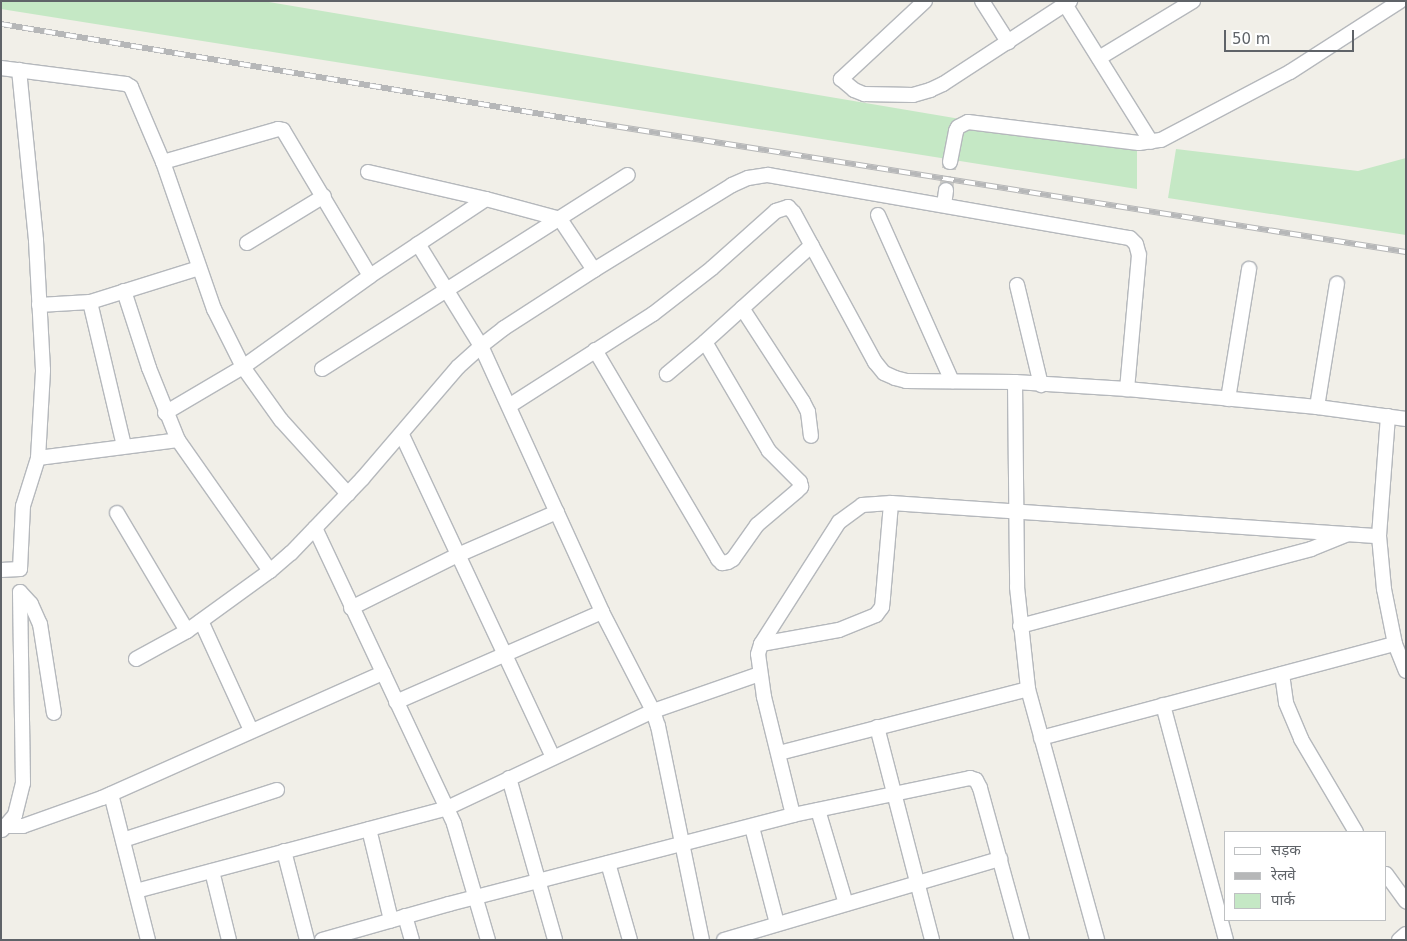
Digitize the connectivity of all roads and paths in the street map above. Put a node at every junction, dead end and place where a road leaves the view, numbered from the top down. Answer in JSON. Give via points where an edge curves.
{"nodes":[{"id":1,"x":925,"y":1,"type":"edge"},
{"id":2,"x":982,"y":1,"type":"edge"},
{"id":3,"x":1193,"y":1,"type":"edge"},
{"id":4,"x":1400,"y":1,"type":"edge"},
{"id":5,"x":1066,"y":2,"type":"edge"},
{"id":6,"x":1008,"y":42,"type":"junction"},
{"id":7,"x":1099,"y":58,"type":"junction"},
{"id":8,"x":1,"y":68,"type":"edge"},
{"id":9,"x":19,"y":70,"type":"junction"},
{"id":10,"x":1152,"y":142,"type":"junction"},
{"id":11,"x":164,"y":162,"type":"junction"},
{"id":12,"x":950,"y":162,"type":"tunnel mouth"},
{"id":13,"x":368,"y":172,"type":"dead end"},
{"id":14,"x":628,"y":175,"type":"dead end"},
{"id":15,"x":946,"y":190,"type":"tunnel mouth"},
{"id":16,"x":324,"y":196,"type":"junction"},
{"id":17,"x":486,"y":199,"type":"junction"},
{"id":18,"x":944,"y":205,"type":"junction"},
{"id":19,"x":878,"y":215,"type":"dead end"},
{"id":20,"x":560,"y":220,"type":"junction"},
{"id":21,"x":247,"y":244,"type":"dead end"},
{"id":22,"x":418,"y":244,"type":"junction"},
{"id":23,"x":812,"y":245,"type":"junction"},
{"id":24,"x":199,"y":268,"type":"junction"},
{"id":25,"x":1249,"y":269,"type":"dead end"},
{"id":26,"x":594,"y":270,"type":"junction"},
{"id":27,"x":370,"y":276,"type":"junction"},
{"id":28,"x":1337,"y":284,"type":"dead end"},
{"id":29,"x":1017,"y":285,"type":"dead end"},
{"id":30,"x":124,"y":291,"type":"junction"},
{"id":31,"x":447,"y":291,"type":"junction"},
{"id":32,"x":90,"y":302,"type":"junction"},
{"id":33,"x":39,"y":305,"type":"junction"},
{"id":34,"x":742,"y":308,"type":"junction"},
{"id":35,"x":705,"y":342,"type":"junction"},
{"id":36,"x":481,"y":346,"type":"junction"},
{"id":37,"x":595,"y":350,"type":"junction"},
{"id":38,"x":243,"y":367,"type":"junction"},
{"id":39,"x":322,"y":369,"type":"dead end"},
{"id":40,"x":667,"y":374,"type":"dead end"},
{"id":41,"x":952,"y":381,"type":"junction"},
{"id":42,"x":1015,"y":382,"type":"junction"},
{"id":43,"x":1041,"y":385,"type":"junction"},
{"id":44,"x":1127,"y":389,"type":"junction"},
{"id":45,"x":1228,"y":399,"type":"junction"},
{"id":46,"x":509,"y":406,"type":"junction"},
{"id":47,"x":1317,"y":407,"type":"junction"},
{"id":48,"x":166,"y":413,"type":"junction"},
{"id":49,"x":1388,"y":416,"type":"junction"},
{"id":50,"x":1406,"y":419,"type":"edge"},
{"id":51,"x":402,"y":435,"type":"junction"},
{"id":52,"x":811,"y":436,"type":"dead end"},
{"id":53,"x":178,"y":440,"type":"junction"},
{"id":54,"x":124,"y":446,"type":"junction"},
{"id":55,"x":38,"y":458,"type":"junction"},
{"id":56,"x":348,"y":494,"type":"junction"},
{"id":57,"x":891,"y":503,"type":"junction"},
{"id":58,"x":117,"y":512,"type":"dead end"},
{"id":59,"x":557,"y":512,"type":"junction"},
{"id":60,"x":1015,"y":512,"type":"junction"},
{"id":61,"x":315,"y":528,"type":"junction"},
{"id":62,"x":1351,"y":532,"type":"junction"},
{"id":63,"x":1379,"y":536,"type":"junction"},
{"id":64,"x":458,"y":555,"type":"junction"},
{"id":65,"x":1,"y":570,"type":"edge"},
{"id":66,"x":270,"y":571,"type":"junction"},
{"id":67,"x":352,"y":608,"type":"junction"},
{"id":68,"x":602,"y":612,"type":"junction"},
{"id":69,"x":201,"y":621,"type":"junction"},
{"id":70,"x":1020,"y":626,"type":"junction"},
{"id":71,"x":187,"y":631,"type":"junction"},
{"id":72,"x":761,"y":644,"type":"junction"},
{"id":73,"x":1395,"y":644,"type":"junction"},
{"id":74,"x":505,"y":655,"type":"junction"},
{"id":75,"x":136,"y":659,"type":"dead end"},
{"id":76,"x":1406,"y":672,"type":"edge"},
{"id":77,"x":382,"y":673,"type":"junction"},
{"id":78,"x":760,"y":674,"type":"junction"},
{"id":79,"x":1282,"y":674,"type":"junction"},
{"id":80,"x":1028,"y":689,"type":"junction"},
{"id":81,"x":396,"y":702,"type":"junction"},
{"id":82,"x":1163,"y":705,"type":"junction"},
{"id":83,"x":653,"y":711,"type":"junction"},
{"id":84,"x":54,"y":712,"type":"dead end"},
{"id":85,"x":876,"y":727,"type":"junction"},
{"id":86,"x":251,"y":730,"type":"junction"},
{"id":87,"x":1041,"y":738,"type":"junction"},
{"id":88,"x":779,"y":753,"type":"junction"},
{"id":89,"x":553,"y":757,"type":"junction"},
{"id":90,"x":509,"y":778,"type":"junction"},
{"id":91,"x":278,"y":790,"type":"dead end"},
{"id":92,"x":111,"y":794,"type":"junction"},
{"id":93,"x":893,"y":794,"type":"junction"},
{"id":94,"x":447,"y":808,"type":"junction"},
{"id":95,"x":818,"y":810,"type":"junction"},
{"id":96,"x":793,"y":815,"type":"junction"},
{"id":97,"x":752,"y":826,"type":"junction"},
{"id":98,"x":4,"y":828,"type":"edge"},
{"id":99,"x":369,"y":829,"type":"junction"},
{"id":100,"x":1355,"y":831,"type":"edge"},
{"id":101,"x":123,"y":840,"type":"junction"},
{"id":102,"x":683,"y":844,"type":"junction"},
{"id":103,"x":284,"y":851,"type":"junction"},
{"id":104,"x":1000,"y":859,"type":"junction"},
{"id":105,"x":608,"y":863,"type":"junction"},
{"id":106,"x":212,"y":870,"type":"junction"},
{"id":107,"x":1387,"y":875,"type":"edge"},
{"id":108,"x":540,"y":880,"type":"junction"},
{"id":109,"x":918,"y":883,"type":"junction"},
{"id":110,"x":1220,"y":890,"type":"edge"},
{"id":111,"x":136,"y":891,"type":"junction"},
{"id":112,"x":476,"y":897,"type":"junction"},
{"id":113,"x":1406,"y":902,"type":"edge"},
{"id":114,"x":846,"y":904,"type":"junction"},
{"id":115,"x":405,"y":916,"type":"junction"},
{"id":116,"x":391,"y":920,"type":"junction"},
{"id":117,"x":778,"y":924,"type":"junction"},
{"id":118,"x":1406,"y":934,"type":"edge"},
{"id":119,"x":350,"y":936,"type":"edge"},
{"id":120,"x":148,"y":940,"type":"edge"},
{"id":121,"x":229,"y":940,"type":"edge"},
{"id":122,"x":307,"y":940,"type":"edge"},
{"id":123,"x":322,"y":940,"type":"edge"},
{"id":124,"x":412,"y":940,"type":"edge"},
{"id":125,"x":488,"y":940,"type":"edge"},
{"id":126,"x":555,"y":940,"type":"edge"},
{"id":127,"x":630,"y":940,"type":"edge"},
{"id":128,"x":702,"y":940,"type":"edge"},
{"id":129,"x":724,"y":940,"type":"edge"},
{"id":130,"x":932,"y":940,"type":"edge"},
{"id":131,"x":1022,"y":940,"type":"edge"},
{"id":132,"x":1097,"y":940,"type":"edge"},
{"id":133,"x":1226,"y":940,"type":"edge"},
{"id":134,"x":1399,"y":940,"type":"edge"}],
"edges":[{"from":1,"to":6,"type":"street","via":[[841,78],[864,94],[913,95],[943,84]]},
{"from":2,"to":6,"type":"street"},
{"from":3,"to":7,"type":"street"},
{"from":4,"to":10,"type":"street","via":[[1290,72]]},
{"from":5,"to":6,"type":"street"},
{"from":5,"to":7,"type":"street"},
{"from":7,"to":10,"type":"street"},
{"from":8,"to":9,"type":"street"},
{"from":9,"to":11,"type":"street","via":[[131,87]]},
{"from":9,"to":33,"type":"street","via":[[36,240]]},
{"from":10,"to":12,"type":"street","via":[[968,122],[956,131]]},
{"from":11,"to":16,"type":"street","via":[[283,130]]},
{"from":11,"to":24,"type":"street"},
{"from":13,"to":17,"type":"street"},
{"from":14,"to":20,"type":"street"},
{"from":15,"to":18,"type":"street"},
{"from":16,"to":21,"type":"street"},
{"from":16,"to":27,"type":"street"},
{"from":17,"to":20,"type":"street"},
{"from":17,"to":22,"type":"street"},
{"from":18,"to":26,"type":"street","via":[[768,175],[748,178]]},
{"from":18,"to":44,"type":"street","via":[[1121,235],[1136,244],[1139,255]]},
{"from":19,"to":41,"type":"street"},
{"from":20,"to":26,"type":"street"},
{"from":20,"to":31,"type":"street"},
{"from":22,"to":27,"type":"street"},
{"from":22,"to":31,"type":"street"},
{"from":23,"to":34,"type":"street"},
{"from":23,"to":37,"type":"street","via":[[794,213],[788,207],[782,207],[680,294]]},
{"from":23,"to":41,"type":"street","via":[[884,373],[906,381]]},
{"from":24,"to":30,"type":"street"},
{"from":24,"to":38,"type":"street","via":[[214,309]]},
{"from":25,"to":45,"type":"street"},
{"from":26,"to":36,"type":"street"},
{"from":27,"to":38,"type":"street"},
{"from":28,"to":47,"type":"street"},
{"from":29,"to":43,"type":"street"},
{"from":30,"to":32,"type":"street"},
{"from":30,"to":48,"type":"street"},
{"from":31,"to":36,"type":"street"},
{"from":31,"to":39,"type":"street"},
{"from":32,"to":33,"type":"street"},
{"from":32,"to":54,"type":"street"},
{"from":33,"to":55,"type":"street","via":[[43,370]]},
{"from":34,"to":35,"type":"street"},
{"from":34,"to":52,"type":"street","via":[[803,402],[808,412]]},
{"from":35,"to":37,"type":"street","via":[[769,451],[797,477],[801,486],[756,524],[733,558],[722,563]]},
{"from":35,"to":40,"type":"street"},
{"from":36,"to":46,"type":"street"},
{"from":36,"to":51,"type":"street","via":[[458,367]]},
{"from":37,"to":46,"type":"street"},
{"from":38,"to":48,"type":"street"},
{"from":38,"to":56,"type":"street","via":[[280,420]]},
{"from":41,"to":42,"type":"street"},
{"from":42,"to":43,"type":"street"},
{"from":42,"to":60,"type":"street"},
{"from":43,"to":44,"type":"street"},
{"from":44,"to":45,"type":"street"},
{"from":45,"to":47,"type":"street"},
{"from":46,"to":59,"type":"street"},
{"from":47,"to":49,"type":"street"},
{"from":48,"to":53,"type":"street"},
{"from":49,"to":50,"type":"street"},
{"from":49,"to":63,"type":"street"},
{"from":51,"to":56,"type":"street"},
{"from":51,"to":64,"type":"street"},
{"from":53,"to":54,"type":"street"},
{"from":53,"to":66,"type":"street"},
{"from":54,"to":55,"type":"street"},
{"from":55,"to":65,"type":"street","via":[[23,506],[20,569]]},
{"from":56,"to":61,"type":"street"},
{"from":57,"to":60,"type":"street"},
{"from":57,"to":72,"type":"street","via":[[862,506],[839,522]]},
{"from":57,"to":72,"type":"street","via":[[882,607],[876,615],[839,630]]},
{"from":58,"to":71,"type":"street"},
{"from":59,"to":64,"type":"street"},
{"from":59,"to":68,"type":"street"},
{"from":60,"to":62,"type":"street"},
{"from":60,"to":70,"type":"street"},
{"from":61,"to":66,"type":"street"},
{"from":61,"to":67,"type":"street"},
{"from":62,"to":63,"type":"street"},
{"from":62,"to":70,"type":"street","via":[[1311,549]]},
{"from":63,"to":73,"type":"street","via":[[1384,589]]},
{"from":64,"to":67,"type":"street"},
{"from":64,"to":74,"type":"street"},
{"from":66,"to":69,"type":"street"},
{"from":67,"to":77,"type":"street"},
{"from":68,"to":74,"type":"street"},
{"from":68,"to":83,"type":"street"},
{"from":69,"to":71,"type":"street"},
{"from":69,"to":86,"type":"street"},
{"from":70,"to":80,"type":"street"},
{"from":71,"to":75,"type":"street"},
{"from":72,"to":78,"type":"street","via":[[758,654]]},
{"from":73,"to":76,"type":"street"},
{"from":73,"to":79,"type":"street"},
{"from":74,"to":81,"type":"street"},
{"from":74,"to":89,"type":"street"},
{"from":77,"to":81,"type":"street"},
{"from":77,"to":86,"type":"street"},
{"from":78,"to":83,"type":"street"},
{"from":78,"to":88,"type":"street"},
{"from":79,"to":82,"type":"street"},
{"from":79,"to":100,"type":"street","via":[[1286,703],[1300,739]]},
{"from":80,"to":85,"type":"street"},
{"from":80,"to":87,"type":"street"},
{"from":81,"to":94,"type":"street"},
{"from":82,"to":87,"type":"street"},
{"from":82,"to":110,"type":"street"},
{"from":83,"to":89,"type":"street"},
{"from":83,"to":102,"type":"street"},
{"from":84,"to":98,"type":"street","via":[[40,624],[31,604],[20,592],[23,783],[15,815]]},
{"from":85,"to":88,"type":"street"},
{"from":85,"to":93,"type":"street"},
{"from":86,"to":92,"type":"street"},
{"from":87,"to":132,"type":"street"},
{"from":88,"to":96,"type":"street"},
{"from":89,"to":90,"type":"street"},
{"from":90,"to":94,"type":"street"},
{"from":90,"to":108,"type":"street"},
{"from":91,"to":101,"type":"street"},
{"from":92,"to":98,"type":"street","via":[[39,821]]},
{"from":92,"to":101,"type":"street"},
{"from":93,"to":95,"type":"street"},
{"from":93,"to":104,"type":"street","via":[[962,778],[976,780]]},
{"from":93,"to":109,"type":"street"},
{"from":94,"to":99,"type":"street"},
{"from":94,"to":112,"type":"street"},
{"from":95,"to":96,"type":"street"},
{"from":95,"to":114,"type":"street"},
{"from":96,"to":97,"type":"street"},
{"from":97,"to":102,"type":"street"},
{"from":97,"to":117,"type":"street"},
{"from":99,"to":103,"type":"street"},
{"from":99,"to":116,"type":"street"},
{"from":101,"to":111,"type":"street"},
{"from":102,"to":105,"type":"street"},
{"from":102,"to":128,"type":"street"},
{"from":103,"to":106,"type":"street"},
{"from":103,"to":122,"type":"street"},
{"from":104,"to":109,"type":"street"},
{"from":104,"to":131,"type":"street"},
{"from":105,"to":108,"type":"street"},
{"from":105,"to":127,"type":"street"},
{"from":106,"to":111,"type":"street"},
{"from":106,"to":121,"type":"street"},
{"from":107,"to":113,"type":"street"},
{"from":108,"to":112,"type":"street"},
{"from":108,"to":126,"type":"street"},
{"from":109,"to":114,"type":"street"},
{"from":109,"to":130,"type":"street"},
{"from":110,"to":133,"type":"street"},
{"from":111,"to":120,"type":"street"},
{"from":112,"to":115,"type":"street"},
{"from":112,"to":125,"type":"street"},
{"from":114,"to":117,"type":"street"},
{"from":115,"to":116,"type":"street"},
{"from":115,"to":124,"type":"street"},
{"from":116,"to":119,"type":"street"},
{"from":117,"to":129,"type":"street"},
{"from":118,"to":134,"type":"street"},
{"from":119,"to":123,"type":"street"}]}
